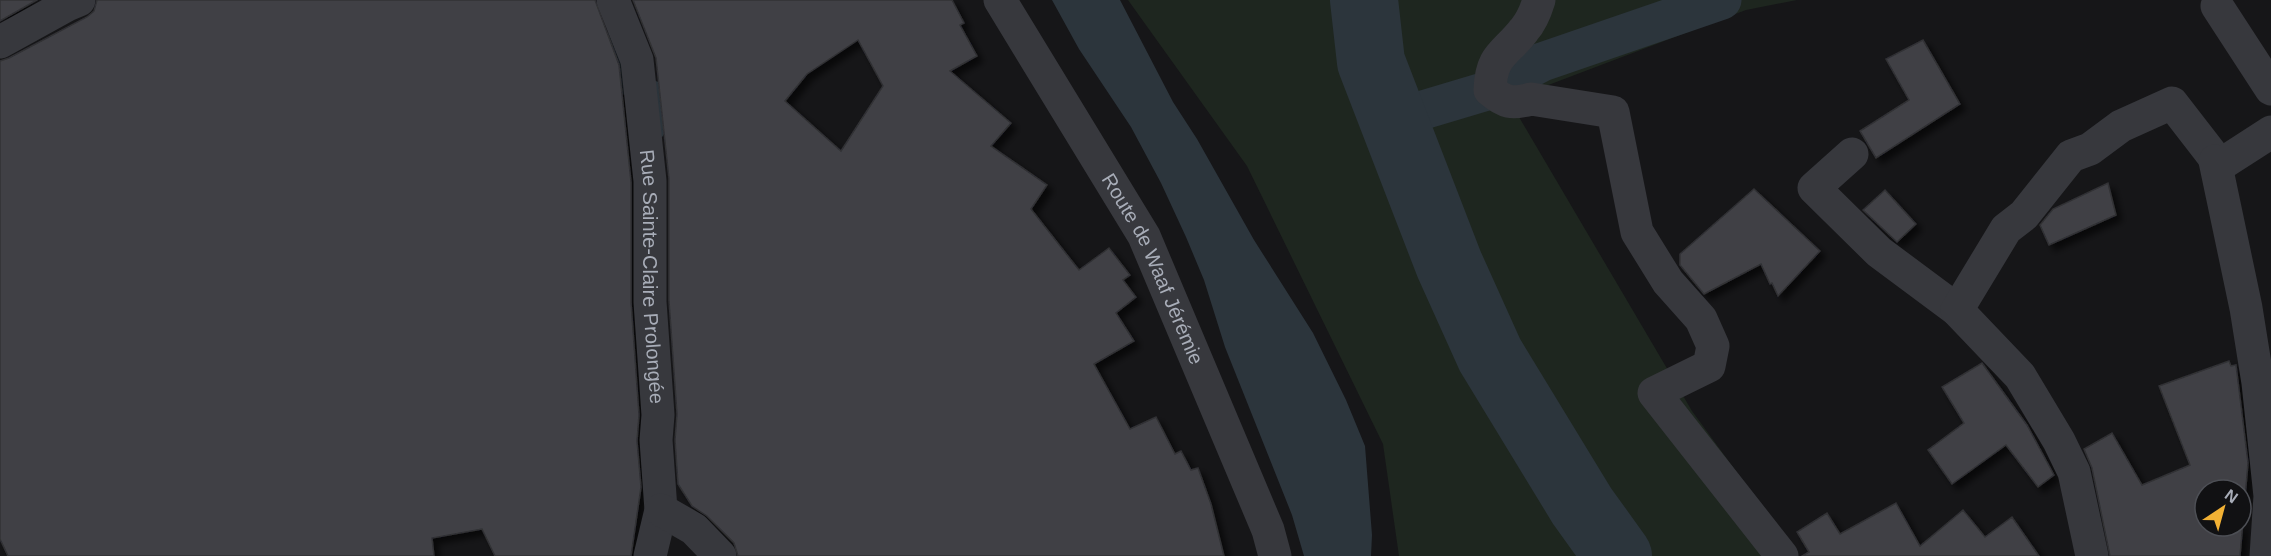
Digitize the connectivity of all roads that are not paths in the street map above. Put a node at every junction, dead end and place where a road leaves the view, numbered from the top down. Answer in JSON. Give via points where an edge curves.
{"nodes":[{"id":1,"x":79,"y":0,"type":"edge"},
{"id":2,"x":613,"y":0,"type":"edge"},
{"id":3,"x":1000,"y":0,"type":"edge"},
{"id":4,"x":1539,"y":0,"type":"edge"},
{"id":5,"x":2217,"y":6,"type":"dead end"},
{"id":6,"x":0,"y":42,"type":"edge"},
{"id":7,"x":2271,"y":89,"type":"edge"},
{"id":8,"x":2271,"y":132,"type":"edge"},
{"id":9,"x":1852,"y":154,"type":"dead end"},
{"id":10,"x":2220,"y":165,"type":"junction"},
{"id":11,"x":1957,"y":310,"type":"junction"},
{"id":12,"x":2270,"y":495,"type":"edge"},
{"id":13,"x":661,"y":510,"type":"junction"},
{"id":14,"x":650,"y":556,"type":"edge"},
{"id":15,"x":720,"y":556,"type":"edge"},
{"id":16,"x":1275,"y":556,"type":"edge"},
{"id":17,"x":1782,"y":556,"type":"edge"},
{"id":18,"x":2092,"y":556,"type":"edge"},
{"id":19,"x":2266,"y":556,"type":"edge"}],
"edges":[{"from":1,"to":6,"type":"street"},
{"from":2,"to":13,"type":"street","name":"Rue Sainte-Claire Prolongée","via":[[637,60],[648,159],[650,302]]},
{"from":3,"to":16,"type":"street","name":"Route de Waaf Jérémie","via":[[1144,236],[1268,530]]},
{"from":4,"to":17,"type":"street","via":[[1524,30],[1502,52],[1491,73],[1490,90],[1503,101],[1532,99],[1613,112],[1637,232],[1668,282],[1701,319],[1713,346],[1709,366],[1654,393]]},
{"from":5,"to":7,"type":"street"},
{"from":8,"to":10,"type":"street"},
{"from":9,"to":11,"type":"street","via":[[1814,188],[1879,252]]},
{"from":10,"to":11,"type":"street","via":[[2172,103],[2121,126],[2090,149],[2071,156],[2024,215],[2006,229]]},
{"from":10,"to":12,"type":"street","via":[[2215,161],[2246,308]]},
{"from":11,"to":18,"type":"street","via":[[2020,376],[2059,441],[2074,472]]},
{"from":12,"to":19,"type":"street"},
{"from":13,"to":14,"type":"street","name":"Rue Sainte-Claire Prolongée"},
{"from":13,"to":15,"type":"street","via":[[694,529]]}]}
